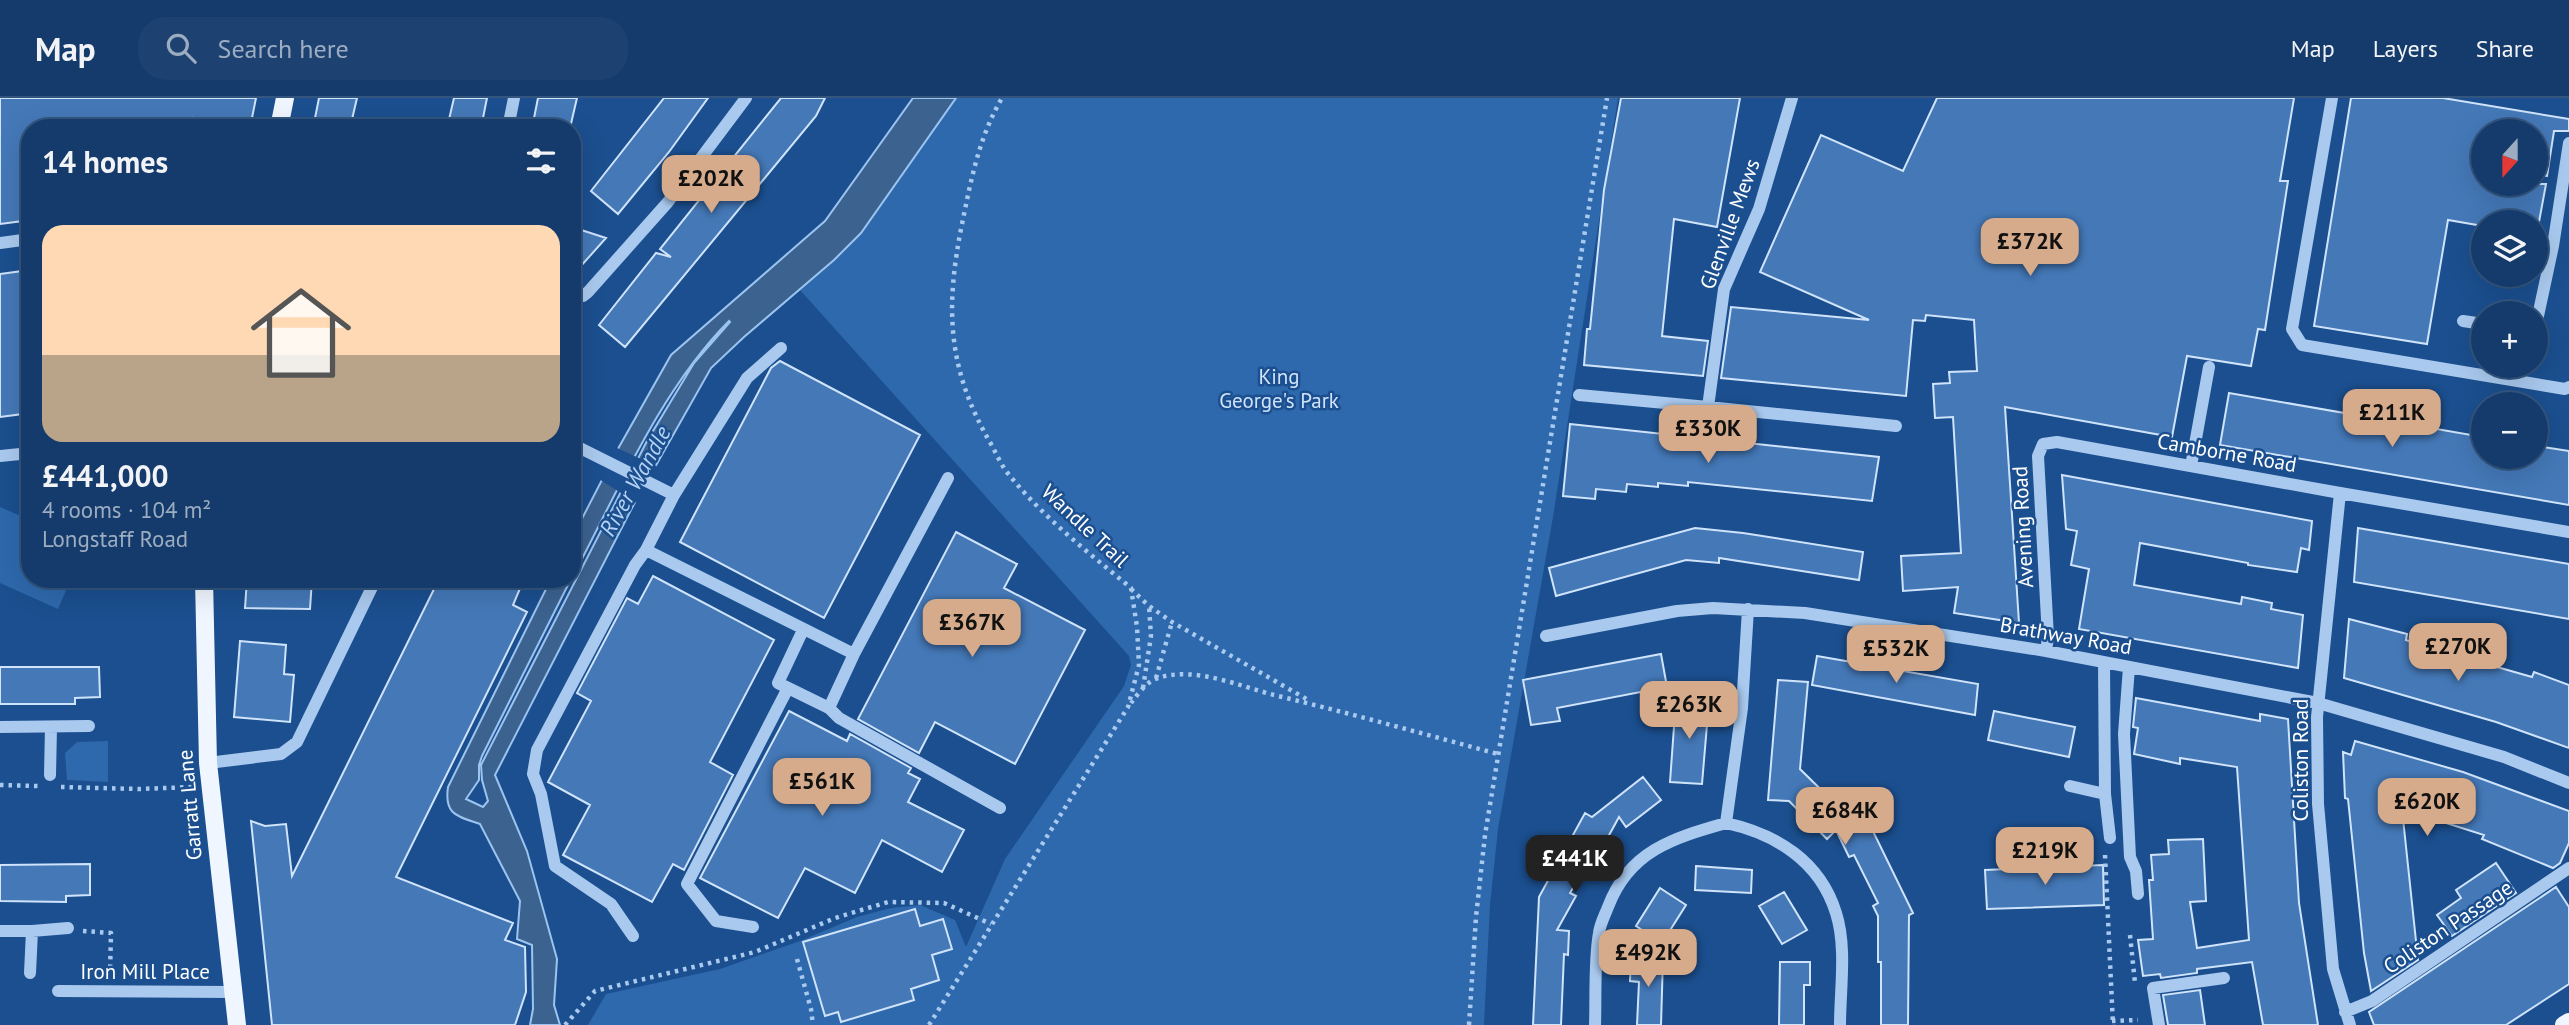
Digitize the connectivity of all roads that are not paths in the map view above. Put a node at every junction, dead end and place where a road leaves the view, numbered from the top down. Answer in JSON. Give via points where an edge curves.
{"nodes":[{"id":1,"x":285,"y":98,"type":"edge"},
{"id":2,"x":514,"y":98,"type":"edge"},
{"id":3,"x":746,"y":98,"type":"edge"},
{"id":4,"x":1792,"y":98,"type":"edge"},
{"id":5,"x":2332,"y":98,"type":"edge"},
{"id":6,"x":281,"y":119,"type":"edge"},
{"id":7,"x":510,"y":119,"type":"edge"},
{"id":8,"x":2569,"y":143,"type":"edge"},
{"id":9,"x":21,"y":240,"type":"edge"},
{"id":10,"x":0,"y":243,"type":"edge"},
{"id":11,"x":581,"y":295,"type":"edge"},
{"id":12,"x":2541,"y":301,"type":"edge"},
{"id":13,"x":2463,"y":321,"type":"dead end"},
{"id":14,"x":2471,"y":322,"type":"edge"},
{"id":15,"x":781,"y":348,"type":"dead end"},
{"id":16,"x":2209,"y":366,"type":"dead end"},
{"id":17,"x":2569,"y":387,"type":"edge"},
{"id":18,"x":1579,"y":394,"type":"dead end"},
{"id":19,"x":1708,"y":407,"type":"junction"},
{"id":20,"x":1896,"y":426,"type":"dead end"},
{"id":21,"x":2043,"y":444,"type":"joint"},
{"id":22,"x":581,"y":448,"type":"edge"},
{"id":23,"x":21,"y":454,"type":"edge"},
{"id":24,"x":0,"y":456,"type":"edge"},
{"id":25,"x":2192,"y":466,"type":"junction"},
{"id":26,"x":948,"y":478,"type":"dead end"},
{"id":27,"x":2340,"y":494,"type":"junction"},
{"id":28,"x":674,"y":495,"type":"junction"},
{"id":29,"x":2569,"y":532,"type":"edge"},
{"id":30,"x":646,"y":550,"type":"junction"},
{"id":31,"x":204,"y":588,"type":"edge"},
{"id":32,"x":372,"y":588,"type":"edge"},
{"id":33,"x":1748,"y":609,"type":"junction"},
{"id":34,"x":803,"y":629,"type":"junction"},
{"id":35,"x":1546,"y":636,"type":"dead end"},
{"id":36,"x":2046,"y":651,"type":"junction"},
{"id":37,"x":854,"y":654,"type":"junction"},
{"id":38,"x":2104,"y":662,"type":"junction"},
{"id":39,"x":2129,"y":667,"type":"junction"},
{"id":40,"x":789,"y":688,"type":"junction"},
{"id":41,"x":2318,"y":702,"type":"junction"},
{"id":42,"x":829,"y":708,"type":"junction"},
{"id":43,"x":89,"y":726,"type":"dead end"},
{"id":44,"x":0,"y":727,"type":"edge"},
{"id":45,"x":51,"y":727,"type":"junction"},
{"id":46,"x":208,"y":763,"type":"junction"},
{"id":47,"x":50,"y":775,"type":"dead end"},
{"id":48,"x":2569,"y":783,"type":"edge"},
{"id":49,"x":2070,"y":786,"type":"dead end"},
{"id":50,"x":2105,"y":794,"type":"junction"},
{"id":51,"x":1000,"y":808,"type":"dead end"},
{"id":52,"x":1726,"y":823,"type":"junction"},
{"id":53,"x":2110,"y":838,"type":"road end"},
{"id":54,"x":2569,"y":868,"type":"edge"},
{"id":55,"x":2138,"y":894,"type":"dead end"},
{"id":56,"x":753,"y":927,"type":"dead end"},
{"id":57,"x":68,"y":928,"type":"road end"},
{"id":58,"x":0,"y":931,"type":"edge"},
{"id":59,"x":32,"y":931,"type":"junction"},
{"id":60,"x":633,"y":936,"type":"dead end"},
{"id":61,"x":30,"y":973,"type":"dead end"},
{"id":62,"x":2224,"y":978,"type":"dead end"},
{"id":63,"x":58,"y":991,"type":"dead end"},
{"id":64,"x":232,"y":992,"type":"junction"},
{"id":65,"x":2345,"y":1012,"type":"junction"},
{"id":66,"x":2569,"y":1022,"type":"edge"},
{"id":67,"x":237,"y":1025,"type":"edge"},
{"id":68,"x":1595,"y":1025,"type":"edge"},
{"id":69,"x":1840,"y":1025,"type":"edge"},
{"id":70,"x":2159,"y":1025,"type":"edge"},
{"id":71,"x":2350,"y":1025,"type":"edge"},
{"id":72,"x":2564,"y":1025,"type":"edge"}],
"edges":[{"from":1,"to":6,"type":"main road"},
{"from":2,"to":7,"type":"street"},
{"from":3,"to":11,"type":"street","via":[[668,202]]},
{"from":4,"to":19,"type":"street","name":"Glenville Mews","via":[[1759,209],[1724,289]]},
{"from":5,"to":17,"type":"street","via":[[2292,328],[2302,345]]},
{"from":8,"to":12,"type":"street"},
{"from":9,"to":10,"type":"street"},
{"from":13,"to":14,"type":"street"},
{"from":15,"to":28,"type":"street","via":[[747,378]]},
{"from":16,"to":25,"type":"street"},
{"from":18,"to":19,"type":"street"},
{"from":19,"to":20,"type":"street"},
{"from":21,"to":25,"type":"street","name":"Camborne Road","via":[[2057,442]]},
{"from":21,"to":36,"type":"street","name":"Avening Road","via":[[2038,456]]},
{"from":22,"to":28,"type":"street"},
{"from":23,"to":24,"type":"street"},
{"from":25,"to":27,"type":"street","name":"Camborne Road"},
{"from":26,"to":37,"type":"street"},
{"from":27,"to":29,"type":"street","name":"Camborne Road"},
{"from":27,"to":41,"type":"street","name":"Coliston Road"},
{"from":28,"to":30,"type":"street"},
{"from":30,"to":34,"type":"street"},
{"from":30,"to":60,"type":"street","via":[[537,750],[533,774],[555,866],[611,904]]},
{"from":31,"to":46,"type":"main road","name":"Garratt Lane"},
{"from":32,"to":46,"type":"street","via":[[297,742],[281,754]]},
{"from":33,"to":35,"type":"street","name":"Brathway Road","via":[[1677,611]]},
{"from":33,"to":36,"type":"street","name":"Brathway Road","via":[[1805,613]]},
{"from":33,"to":52,"type":"street","via":[[1742,708]]},
{"from":34,"to":37,"type":"street"},
{"from":34,"to":40,"type":"street","via":[[778,683]]},
{"from":36,"to":38,"type":"street","name":"Brathway Road"},
{"from":37,"to":42,"type":"street"},
{"from":38,"to":39,"type":"street","name":"Brathway Road"},
{"from":38,"to":50,"type":"street"},
{"from":39,"to":41,"type":"street","name":"Brathway Road"},
{"from":39,"to":55,"type":"street","via":[[2125,748],[2130,857]]},
{"from":40,"to":42,"type":"street"},
{"from":40,"to":56,"type":"street","via":[[687,884],[716,921]]},
{"from":41,"to":48,"type":"street","name":"Brathway Road","via":[[2504,757]]},
{"from":41,"to":65,"type":"street","name":"Coliston Road","via":[[2318,804],[2333,969]]},
{"from":42,"to":51,"type":"street","via":[[839,718]]},
{"from":43,"to":45,"type":"street"},
{"from":44,"to":45,"type":"street"},
{"from":45,"to":47,"type":"street"},
{"from":46,"to":64,"type":"main road","name":"Garratt Lane"},
{"from":49,"to":50,"type":"street"},
{"from":50,"to":53,"type":"street"},
{"from":52,"to":68,"type":"street","via":[[1667,841],[1625,875],[1599,932]]},
{"from":52,"to":69,"type":"street","via":[[1778,840],[1827,892],[1841,942]]},
{"from":54,"to":65,"type":"street","name":"Coliston Passage","via":[[2372,1001]]},
{"from":57,"to":59,"type":"street"},
{"from":58,"to":59,"type":"street"},
{"from":59,"to":61,"type":"street"},
{"from":62,"to":70,"type":"street","via":[[2153,988]]},
{"from":63,"to":64,"type":"street","name":"Iron Mill Place"},
{"from":64,"to":67,"type":"main road","name":"Garratt Lane"},
{"from":65,"to":71,"type":"street","name":"Coliston Road"},
{"from":66,"to":72,"type":"main road"}]}
